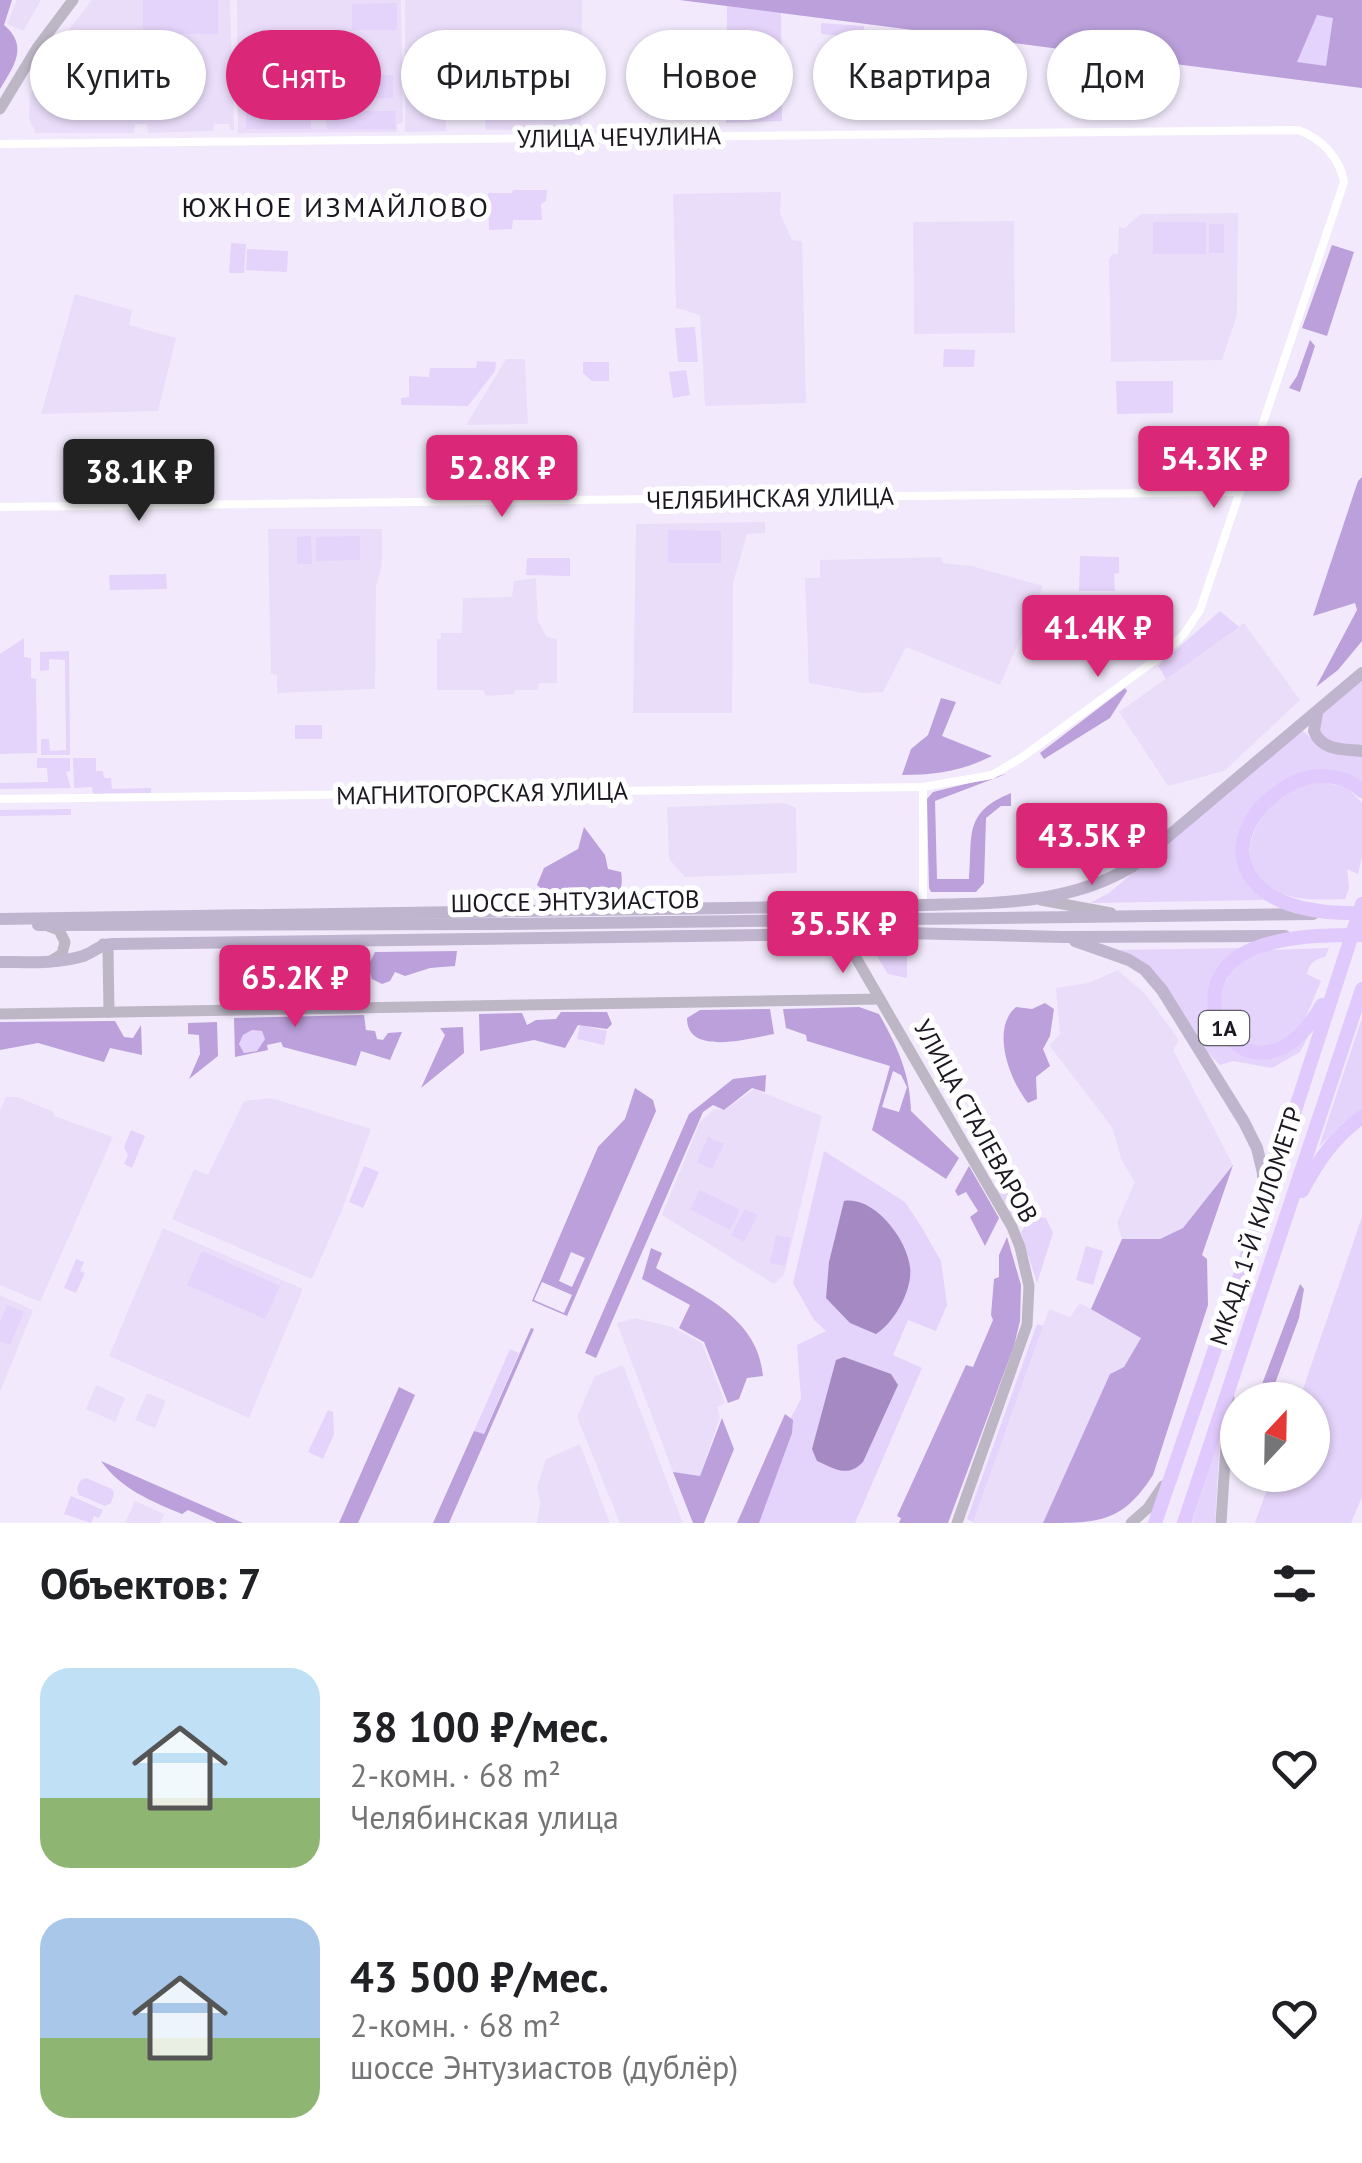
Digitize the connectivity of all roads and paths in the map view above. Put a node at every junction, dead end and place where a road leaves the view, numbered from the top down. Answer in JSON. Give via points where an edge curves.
{"nodes":[{"id":1,"x":73,"y":0,"type":"edge"},
{"id":2,"x":0,"y":109,"type":"edge"},
{"id":3,"x":1298,"y":130,"type":"joint"},
{"id":4,"x":0,"y":144,"type":"edge"},
{"id":5,"x":1240,"y":492,"type":"junction"},
{"id":6,"x":0,"y":507,"type":"edge"},
{"id":7,"x":1362,"y":673,"type":"edge"},
{"id":8,"x":1319,"y":711,"type":"junction"},
{"id":9,"x":1362,"y":751,"type":"edge"},
{"id":10,"x":922,"y":787,"type":"junction"},
{"id":11,"x":1362,"y":791,"type":"edge"},
{"id":12,"x":0,"y":799,"type":"edge"},
{"id":13,"x":1042,"y":900,"type":"junction"},
{"id":14,"x":1362,"y":904,"type":"edge"},
{"id":15,"x":922,"y":906,"type":"junction"},
{"id":16,"x":1331,"y":914,"type":"junction"},
{"id":17,"x":1134,"y":917,"type":"junction"},
{"id":18,"x":0,"y":920,"type":"edge"},
{"id":19,"x":1359,"y":925,"type":"edge"},
{"id":20,"x":47,"y":926,"type":"junction"},
{"id":21,"x":846,"y":928,"type":"junction"},
{"id":22,"x":1307,"y":936,"type":"junction"},
{"id":23,"x":1063,"y":937,"type":"junction"},
{"id":24,"x":108,"y":946,"type":"junction"},
{"id":25,"x":0,"y":962,"type":"edge"},
{"id":26,"x":46,"y":962,"type":"junction"},
{"id":27,"x":1336,"y":978,"type":"junction"},
{"id":28,"x":1362,"y":989,"type":"edge"},
{"id":29,"x":880,"y":999,"type":"junction"},
{"id":30,"x":109,"y":1012,"type":"junction"},
{"id":31,"x":0,"y":1014,"type":"edge"},
{"id":32,"x":1362,"y":1116,"type":"edge"},
{"id":33,"x":1263,"y":1209,"type":"junction"},
{"id":34,"x":1285,"y":1222,"type":"junction"},
{"id":35,"x":1231,"y":1382,"type":"edge"},
{"id":36,"x":1220,"y":1416,"type":"edge"},
{"id":37,"x":1182,"y":1446,"type":"junction"},
{"id":38,"x":1223,"y":1492,"type":"edge"},
{"id":39,"x":957,"y":1523,"type":"edge"},
{"id":40,"x":1131,"y":1523,"type":"edge"},
{"id":41,"x":1155,"y":1523,"type":"edge"},
{"id":42,"x":1184,"y":1523,"type":"edge"},
{"id":43,"x":1221,"y":1523,"type":"edge"}],
"edges":[{"from":1,"to":2,"type":"main road"},
{"from":3,"to":4,"type":"street","name":"УЛИЦА ЧЕЧУЛИНА"},
{"from":3,"to":5,"type":"street","name":"МАГНИТОГОРСКАЯ УЛИЦА","via":[[1335,158],[1344,182]]},
{"from":5,"to":6,"type":"street","name":"ЧЕЛЯБИНСКАЯ УЛИЦА"},
{"from":5,"to":10,"type":"street","name":"МАГНИТОГОРСКАЯ УЛИЦА","via":[[1205,598],[1174,645],[992,775]]},
{"from":7,"to":8,"type":"main road"},
{"from":8,"to":9,"type":"main road","via":[[1318,740]]},
{"from":8,"to":13,"type":"main road","via":[[1133,866],[1099,885]]},
{"from":10,"to":12,"type":"street","name":"МАГНИТОГОРСКАЯ УЛИЦА"},
{"from":10,"to":15,"type":"street"},
{"from":11,"to":16,"type":"highway","via":[[1333,776],[1285,784],[1259,808],[1246,837],[1246,868],[1254,882],[1269,894]]},
{"from":13,"to":15,"type":"main road"},
{"from":13,"to":17,"type":"main road"},
{"from":14,"to":19,"type":"highway","name":"МКАД, 1-Й КИЛОМЕТР"},
{"from":15,"to":18,"type":"main road"},
{"from":16,"to":17,"type":"main road","name":"ШОССЕ ЭНТУЗИАСТОВ"},
{"from":16,"to":19,"type":"highway"},
{"from":17,"to":21,"type":"main road","name":"ШОССЕ ЭНТУЗИАСТОВ"},
{"from":18,"to":20,"type":"main road","name":"ШОССЕ ЭНТУЗИАСТОВ"},
{"from":19,"to":22,"type":"highway"},
{"from":19,"to":27,"type":"highway","name":"МКАД, 1-Й КИЛОМЕТР"},
{"from":20,"to":21,"type":"main road","name":"ШОССЕ ЭНТУЗИАСТОВ"},
{"from":20,"to":26,"type":"main road","via":[[59,930],[65,946],[59,958]]},
{"from":21,"to":23,"type":"main road","name":"ШОССЕ ЭНТУЗИАСТОВ"},
{"from":21,"to":24,"type":"main road","name":"ШОССЕ ЭНТУЗИАСТОВ"},
{"from":21,"to":29,"type":"main road","name":"УЛИЦА СТАЛЕВАРОВ"},
{"from":22,"to":23,"type":"main road","name":"ШОССЕ ЭНТУЗИАСТОВ"},
{"from":22,"to":27,"type":"highway","number":"1A","via":[[1254,948],[1233,961],[1214,988],[1214,1010],[1230,1038],[1257,1054],[1278,1051],[1306,1030]]},
{"from":23,"to":33,"type":"main road","via":[[1130,960],[1162,990],[1258,1148]]},
{"from":24,"to":26,"type":"main road","name":"ШОССЕ ЭНТУЗИАСТОВ"},
{"from":24,"to":30,"type":"main road"},
{"from":25,"to":26,"type":"main road","name":"ШОССЕ ЭНТУЗИАСТОВ"},
{"from":27,"to":33,"type":"highway","name":"МКАД, 1-Й КИЛОМЕТР"},
{"from":28,"to":34,"type":"highway","name":"МКАД, 1-Й КИЛОМЕТР"},
{"from":29,"to":30,"type":"main road"},
{"from":29,"to":39,"type":"main road","name":"УЛИЦА СТАЛЕВАРОВ","via":[[1012,1227],[1029,1286],[1024,1336]]},
{"from":30,"to":31,"type":"main road"},
{"from":32,"to":34,"type":"highway","via":[[1322,1154]]},
{"from":33,"to":37,"type":"highway","name":"МКАД, 1-Й КИЛОМЕТР"},
{"from":34,"to":35,"type":"highway","name":"МКАД, 1-Й КИЛОМЕТР"},
{"from":36,"to":42,"type":"highway","name":"МКАД, 1-Й КИЛОМЕТР"},
{"from":37,"to":40,"type":"main road","via":[[1160,1492]]},
{"from":37,"to":41,"type":"highway","name":"МКАД, 1-Й КИЛОМЕТР"},
{"from":38,"to":43,"type":"main road"}]}
